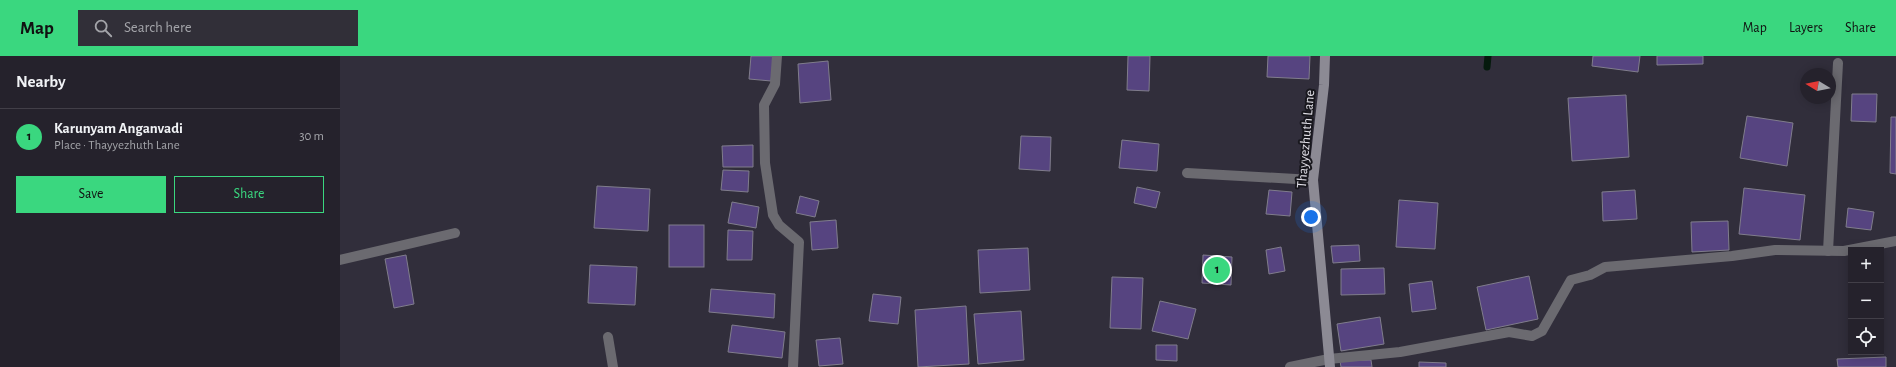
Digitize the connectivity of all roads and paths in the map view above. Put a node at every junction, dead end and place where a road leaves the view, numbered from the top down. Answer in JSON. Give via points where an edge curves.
{"nodes":[{"id":1,"x":777,"y":56,"type":"edge"},
{"id":2,"x":1325,"y":56,"type":"edge"},
{"id":3,"x":1838,"y":62,"type":"dead end"},
{"id":4,"x":1186,"y":173,"type":"dead end"},
{"id":5,"x":1313,"y":180,"type":"junction"},
{"id":6,"x":454,"y":233,"type":"dead end"},
{"id":7,"x":1896,"y":241,"type":"edge"},
{"id":8,"x":1828,"y":251,"type":"junction"},
{"id":9,"x":340,"y":260,"type":"edge"},
{"id":10,"x":608,"y":337,"type":"dead end"},
{"id":11,"x":1329,"y":363,"type":"edge"},
{"id":12,"x":613,"y":367,"type":"edge"},
{"id":13,"x":793,"y":367,"type":"edge"},
{"id":14,"x":1290,"y":367,"type":"edge"}],
"edges":[{"from":1,"to":13,"type":"street","via":[[775,84],[764,105],[764,163],[773,215],[779,225],[799,242]]},
{"from":2,"to":5,"type":"street","name":"Thayyezhuth Lane"},
{"from":3,"to":8,"type":"street"},
{"from":4,"to":5,"type":"street"},
{"from":5,"to":11,"type":"street","name":"Thayyezhuth Lane"},
{"from":6,"to":9,"type":"street"},
{"from":7,"to":8,"type":"street","via":[[1844,251]]},
{"from":8,"to":11,"type":"street","via":[[1775,250],[1605,267],[1590,275],[1571,280],[1542,331],[1532,336],[1509,332]]},
{"from":10,"to":12,"type":"street"},
{"from":11,"to":14,"type":"street"}]}
